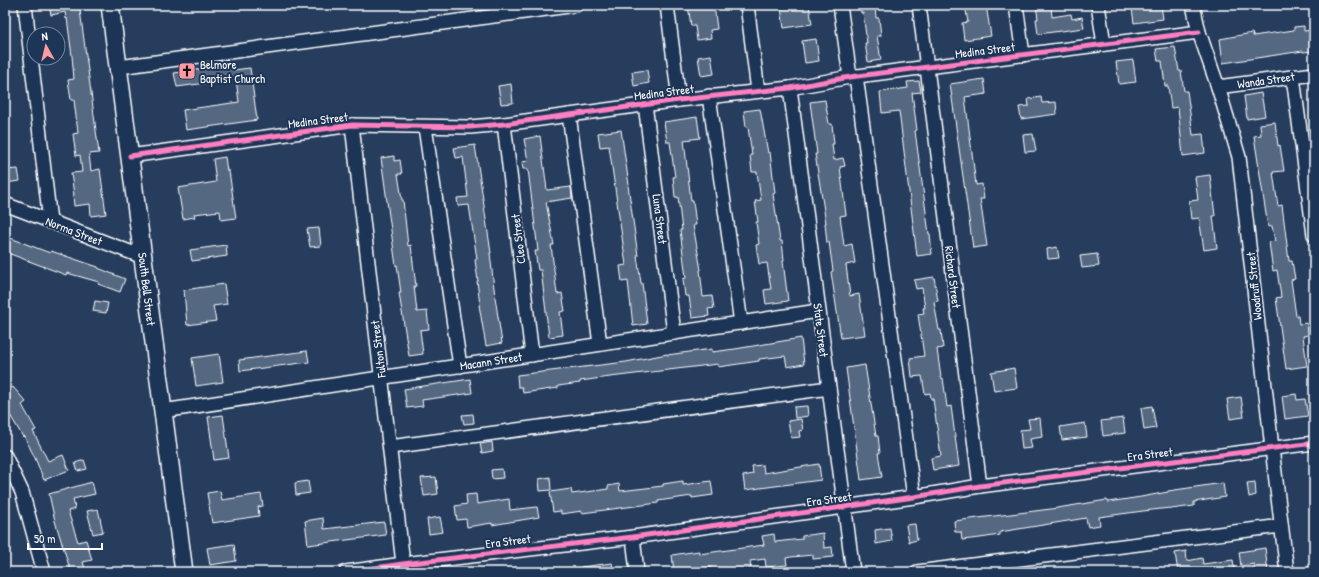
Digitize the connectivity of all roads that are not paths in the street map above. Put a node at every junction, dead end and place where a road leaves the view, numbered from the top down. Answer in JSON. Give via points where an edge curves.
{"nodes":[{"id":1,"x":25,"y":5,"type":"edge"},
{"id":2,"x":110,"y":5,"type":"edge"},
{"id":3,"x":576,"y":5,"type":"edge"},
{"id":4,"x":667,"y":5,"type":"edge"},
{"id":5,"x":747,"y":5,"type":"edge"},
{"id":6,"x":840,"y":5,"type":"edge"},
{"id":7,"x":919,"y":5,"type":"edge"},
{"id":8,"x":1016,"y":5,"type":"edge"},
{"id":9,"x":1098,"y":5,"type":"edge"},
{"id":10,"x":1193,"y":5,"type":"edge"},
{"id":11,"x":1199,"y":32,"type":"junction"},
{"id":12,"x":1104,"y":44,"type":"junction"},
{"id":13,"x":1023,"y":55,"type":"junction"},
{"id":14,"x":118,"y":67,"type":"junction"},
{"id":15,"x":926,"y":67,"type":"junction"},
{"id":16,"x":1314,"y":74,"type":"edge"},
{"id":17,"x":853,"y":76,"type":"junction"},
{"id":18,"x":1293,"y":77,"type":"junction"},
{"id":19,"x":1218,"y":87,"type":"junction"},
{"id":20,"x":790,"y":88,"type":"junction"},
{"id":21,"x":758,"y":91,"type":"junction"},
{"id":22,"x":709,"y":96,"type":"junction"},
{"id":23,"x":679,"y":100,"type":"junction"},
{"id":24,"x":645,"y":104,"type":"junction"},
{"id":25,"x":568,"y":115,"type":"junction"},
{"id":26,"x":504,"y":124,"type":"junction"},
{"id":27,"x":352,"y":125,"type":"junction"},
{"id":28,"x":425,"y":127,"type":"junction"},
{"id":29,"x":130,"y":156,"type":"junction"},
{"id":30,"x":5,"y":204,"type":"edge"},
{"id":31,"x":50,"y":222,"type":"junction"},
{"id":32,"x":1314,"y":235,"type":"edge"},
{"id":33,"x":143,"y":257,"type":"junction"},
{"id":34,"x":818,"y":311,"type":"junction"},
{"id":35,"x":741,"y":323,"type":"junction"},
{"id":36,"x":674,"y":333,"type":"junction"},
{"id":37,"x":600,"y":344,"type":"junction"},
{"id":38,"x":532,"y":355,"type":"junction"},
{"id":39,"x":460,"y":366,"type":"junction"},
{"id":40,"x":382,"y":378,"type":"junction"},
{"id":41,"x":829,"y":388,"type":"junction"},
{"id":42,"x":163,"y":410,"type":"junction"},
{"id":43,"x":1314,"y":443,"type":"edge"},
{"id":44,"x":390,"y":447,"type":"junction"},
{"id":45,"x":1272,"y":448,"type":"junction"},
{"id":46,"x":5,"y":456,"type":"edge"},
{"id":47,"x":980,"y":486,"type":"junction"},
{"id":48,"x":914,"y":497,"type":"junction"},
{"id":49,"x":844,"y":507,"type":"junction"},
{"id":50,"x":1281,"y":526,"type":"junction"},
{"id":51,"x":633,"y":537,"type":"junction"},
{"id":52,"x":404,"y":568,"type":"edge"},
{"id":53,"x":44,"y":572,"type":"edge"},
{"id":54,"x":184,"y":572,"type":"edge"},
{"id":55,"x":346,"y":572,"type":"edge"},
{"id":56,"x":637,"y":572,"type":"edge"},
{"id":57,"x":853,"y":572,"type":"edge"},
{"id":58,"x":916,"y":572,"type":"edge"},
{"id":59,"x":1287,"y":572,"type":"edge"}],
"edges":[{"from":1,"to":31,"type":"street"},
{"from":2,"to":14,"type":"main road","name":"South Bell Street"},
{"from":3,"to":14,"type":"street"},
{"from":4,"to":23,"type":"street"},
{"from":5,"to":21,"type":"street"},
{"from":6,"to":17,"type":"street"},
{"from":7,"to":15,"type":"street","name":"Richard Street"},
{"from":8,"to":13,"type":"street"},
{"from":9,"to":12,"type":"street"},
{"from":10,"to":11,"type":"street","name":"Woodruff Street"},
{"from":11,"to":12,"type":"street","name":"Medina Street"},
{"from":11,"to":19,"type":"street","name":"Woodruff Street"},
{"from":12,"to":13,"type":"street","name":"Medina Street"},
{"from":13,"to":15,"type":"street","name":"Medina Street"},
{"from":14,"to":29,"type":"main road","name":"South Bell Street"},
{"from":15,"to":17,"type":"street","name":"Medina Street"},
{"from":15,"to":47,"type":"street","name":"Richard Street"},
{"from":16,"to":18,"type":"street","name":"Wanda Street"},
{"from":17,"to":20,"type":"street","name":"Medina Street"},
{"from":17,"to":48,"type":"street"},
{"from":18,"to":19,"type":"street","name":"Wanda Street"},
{"from":18,"to":32,"type":"street"},
{"from":19,"to":45,"type":"street","name":"Woodruff Street","via":[[1239,157]]},
{"from":20,"to":21,"type":"street","name":"Medina Street"},
{"from":20,"to":34,"type":"street","name":"State Street"},
{"from":21,"to":22,"type":"street","name":"Medina Street"},
{"from":22,"to":23,"type":"street","name":"Medina Street"},
{"from":22,"to":35,"type":"street"},
{"from":23,"to":24,"type":"street","name":"Medina Street"},
{"from":24,"to":25,"type":"street","name":"Medina Street"},
{"from":24,"to":36,"type":"street","name":"Luna Street"},
{"from":25,"to":26,"type":"street","name":"Medina Street"},
{"from":25,"to":37,"type":"street"},
{"from":26,"to":28,"type":"street","name":"Medina Street"},
{"from":26,"to":38,"type":"street","name":"Cleo Street"},
{"from":27,"to":28,"type":"street","name":"Medina Street"},
{"from":27,"to":29,"type":"street","name":"Medina Street"},
{"from":27,"to":40,"type":"street","name":"Fulton Street"},
{"from":28,"to":39,"type":"street"},
{"from":29,"to":33,"type":"main road","name":"South Bell Street"},
{"from":30,"to":31,"type":"street","name":"Norma Street"},
{"from":31,"to":33,"type":"street","name":"Norma Street"},
{"from":33,"to":42,"type":"main road","name":"South Bell Street"},
{"from":34,"to":35,"type":"street","name":"Macann Street"},
{"from":34,"to":41,"type":"street","name":"State Street"},
{"from":35,"to":36,"type":"street","name":"Macann Street"},
{"from":36,"to":37,"type":"street","name":"Macann Street"},
{"from":37,"to":38,"type":"street","name":"Macann Street"},
{"from":38,"to":39,"type":"street","name":"Macann Street"},
{"from":39,"to":40,"type":"street","name":"Macann Street"},
{"from":40,"to":42,"type":"street","name":"Macann Street"},
{"from":40,"to":44,"type":"street","name":"Fulton Street"},
{"from":41,"to":44,"type":"street"},
{"from":41,"to":49,"type":"street","name":"State Street"},
{"from":42,"to":54,"type":"main road","name":"South Bell Street"},
{"from":43,"to":45,"type":"street","name":"Era Street"},
{"from":44,"to":52,"type":"street","name":"Fulton Street"},
{"from":45,"to":47,"type":"street","name":"Era Street"},
{"from":45,"to":50,"type":"street","name":"Woodruff Street"},
{"from":46,"to":53,"type":"street","via":[[22,492]]},
{"from":47,"to":48,"type":"street","name":"Era Street"},
{"from":48,"to":49,"type":"street","name":"Era Street"},
{"from":49,"to":51,"type":"street","name":"Era Street"},
{"from":49,"to":57,"type":"street","name":"State Street"},
{"from":50,"to":58,"type":"street"},
{"from":50,"to":59,"type":"street","name":"Woodruff Street"},
{"from":51,"to":52,"type":"street","name":"Era Street"},
{"from":51,"to":56,"type":"street"},
{"from":52,"to":55,"type":"street","name":"Era Street"}]}
